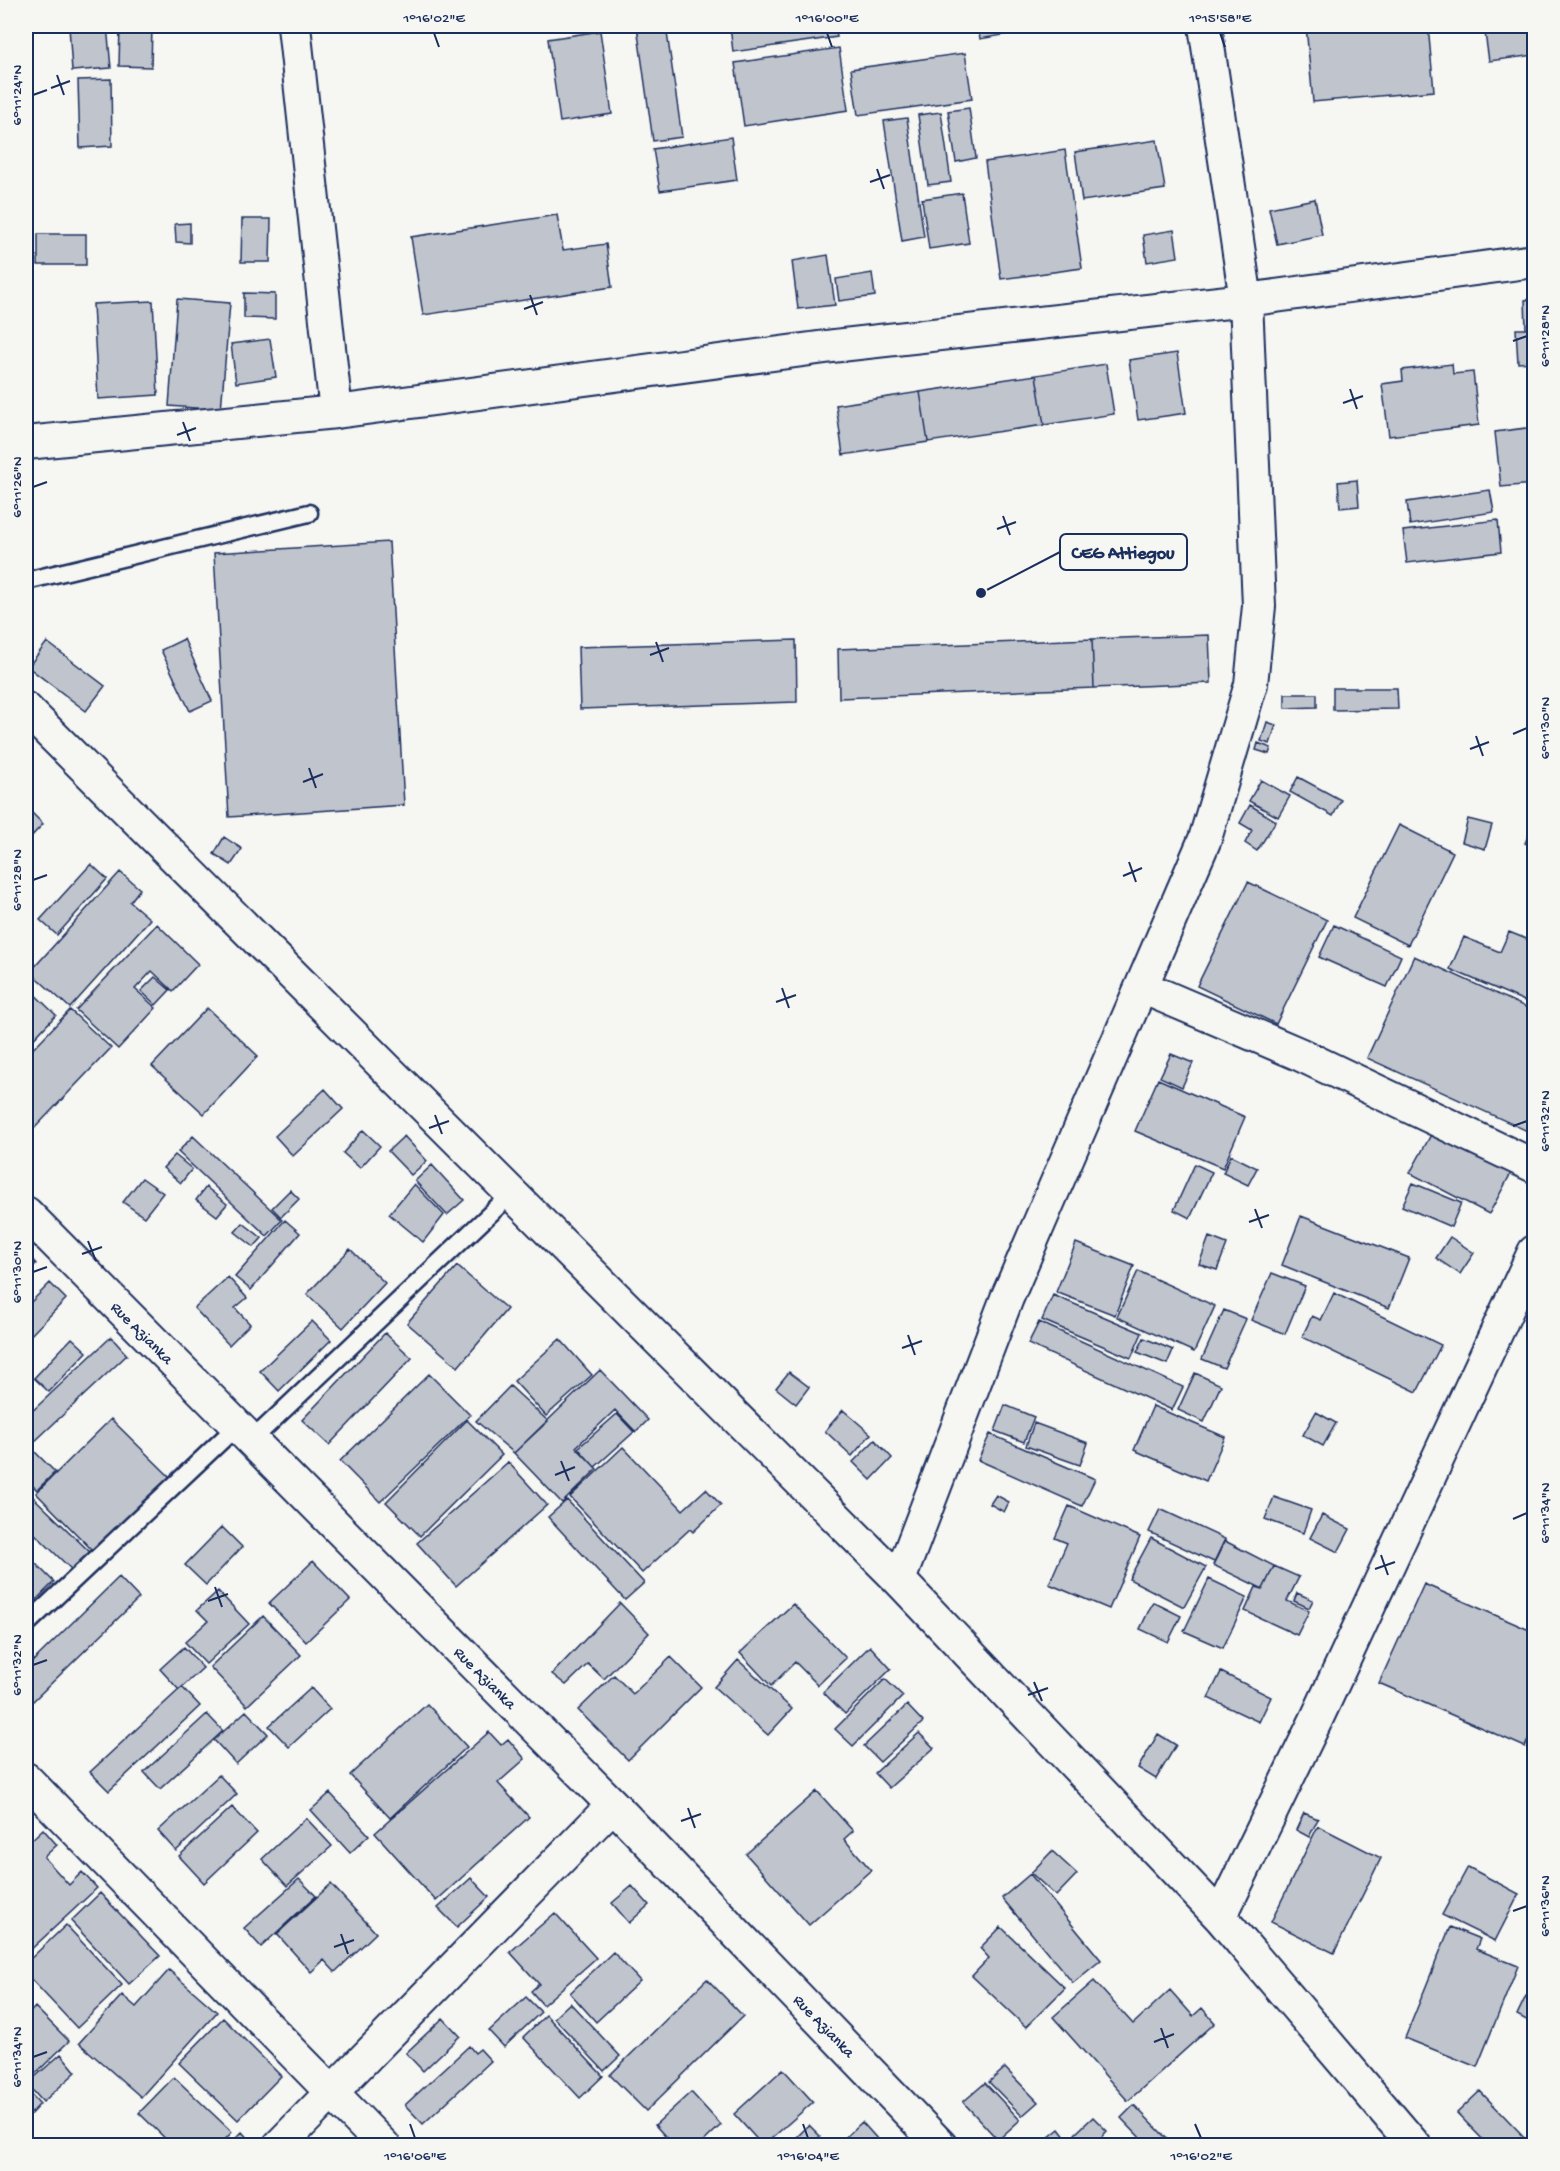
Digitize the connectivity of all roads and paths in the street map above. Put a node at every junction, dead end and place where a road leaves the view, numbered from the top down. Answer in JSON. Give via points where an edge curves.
{"nodes":[{"id":1,"x":294,"y":26,"type":"edge"},
{"id":2,"x":1205,"y":26,"type":"edge"},
{"id":3,"x":1534,"y":261,"type":"edge"},
{"id":4,"x":1246,"y":300,"type":"junction"},
{"id":5,"x":336,"y":412,"type":"junction"},
{"id":6,"x":26,"y":443,"type":"edge"},
{"id":7,"x":309,"y":513,"type":"dead end"},
{"id":8,"x":26,"y":581,"type":"edge"},
{"id":9,"x":26,"y":710,"type":"edge"},
{"id":10,"x":1142,"y":987,"type":"junction"},
{"id":11,"x":1534,"y":1166,"type":"edge"},
{"id":12,"x":511,"y":1194,"type":"junction"},
{"id":13,"x":26,"y":1213,"type":"edge"},
{"id":14,"x":1534,"y":1252,"type":"edge"},
{"id":15,"x":245,"y":1433,"type":"junction"},
{"id":16,"x":898,"y":1580,"type":"junction"},
{"id":17,"x":26,"y":1625,"type":"edge"},
{"id":18,"x":30,"y":1793,"type":"edge"},
{"id":19,"x":613,"y":1805,"type":"junction"},
{"id":20,"x":1220,"y":1917,"type":"junction"},
{"id":21,"x":333,"y":2091,"type":"junction"},
{"id":22,"x":279,"y":2145,"type":"edge"},
{"id":23,"x":384,"y":2145,"type":"edge"},
{"id":24,"x":941,"y":2145,"type":"edge"},
{"id":25,"x":1415,"y":2145,"type":"edge"}],
"edges":[{"from":1,"to":5,"type":"street"},
{"from":2,"to":4,"type":"street"},
{"from":3,"to":4,"type":"street"},
{"from":4,"to":5,"type":"street","via":[[832,346]]},
{"from":4,"to":10,"type":"street","via":[[1259,606],[1251,684],[1205,839]]},
{"from":5,"to":6,"type":"street"},
{"from":7,"to":8,"type":"lane"},
{"from":9,"to":12,"type":"street"},
{"from":10,"to":11,"type":"street","via":[[1299,1054]]},
{"from":10,"to":16,"type":"street","via":[[1007,1298]]},
{"from":12,"to":15,"type":"lane"},
{"from":12,"to":16,"type":"street"},
{"from":13,"to":15,"type":"street","name":"Rue Azianka"},
{"from":14,"to":20,"type":"street"},
{"from":15,"to":17,"type":"lane"},
{"from":15,"to":19,"type":"street","name":"Rue Azianka"},
{"from":16,"to":20,"type":"street"},
{"from":18,"to":21,"type":"street"},
{"from":19,"to":21,"type":"street"},
{"from":19,"to":24,"type":"street","name":"Rue Azianka"},
{"from":20,"to":25,"type":"street"},
{"from":21,"to":22,"type":"street"},
{"from":21,"to":23,"type":"street"}]}
